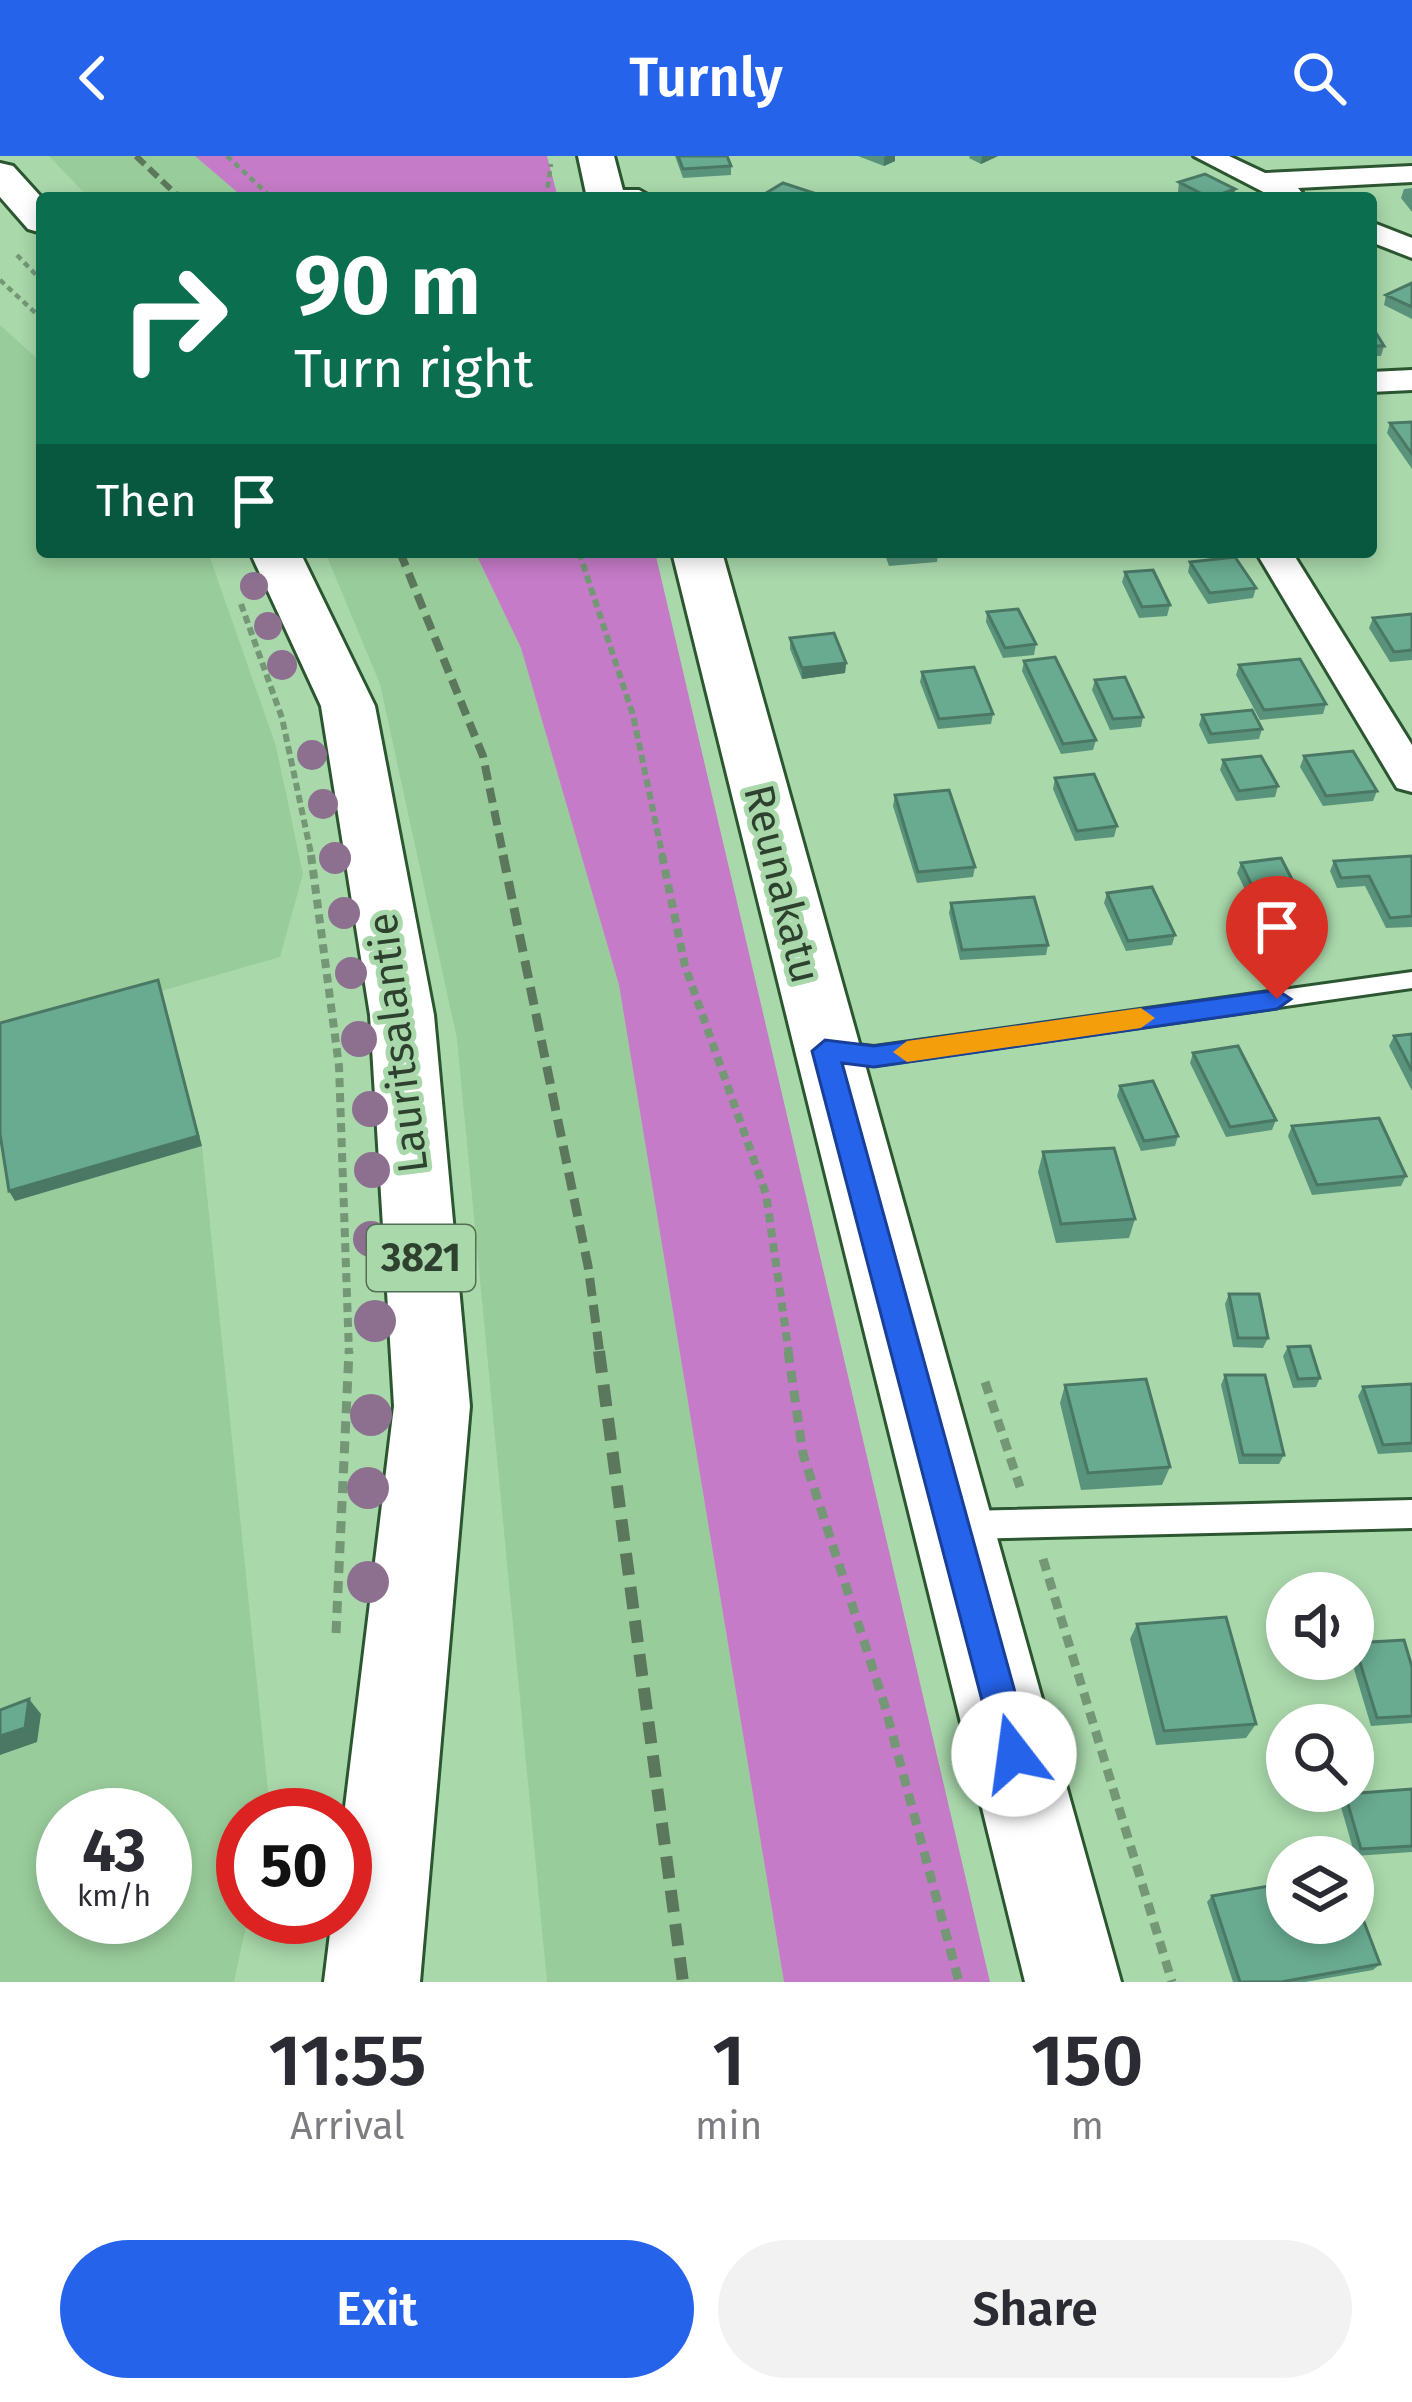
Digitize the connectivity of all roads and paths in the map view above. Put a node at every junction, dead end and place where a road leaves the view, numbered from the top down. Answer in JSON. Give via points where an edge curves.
{"nodes":[{"id":1,"x":227,"y":156,"type":"edge"},
{"id":2,"x":552,"y":156,"type":"edge"},
{"id":3,"x":596,"y":156,"type":"edge"},
{"id":4,"x":1207,"y":156,"type":"edge"},
{"id":5,"x":0,"y":174,"type":"edge"},
{"id":6,"x":1412,"y":174,"type":"edge"},
{"id":7,"x":1262,"y":181,"type":"junction"},
{"id":8,"x":266,"y":192,"type":"edge"},
{"id":9,"x":547,"y":192,"type":"edge"},
{"id":10,"x":605,"y":192,"type":"edge"},
{"id":11,"x":1286,"y":192,"type":"edge"},
{"id":12,"x":36,"y":214,"type":"edge"},
{"id":13,"x":1377,"y":233,"type":"edge"},
{"id":14,"x":1412,"y":249,"type":"edge"},
{"id":15,"x":0,"y":280,"type":"edge"},
{"id":16,"x":36,"y":313,"type":"edge"},
{"id":17,"x":1412,"y":380,"type":"edge"},
{"id":18,"x":1377,"y":382,"type":"edge"},
{"id":19,"x":579,"y":558,"type":"edge"},
{"id":20,"x":699,"y":558,"type":"edge"},
{"id":21,"x":1278,"y":558,"type":"edge"},
{"id":22,"x":255,"y":571,"type":"edge"},
{"id":23,"x":1412,"y":778,"type":"edge"},
{"id":24,"x":1412,"y":980,"type":"edge"},
{"id":25,"x":825,"y":1051,"type":"junction"},
{"id":26,"x":1412,"y":1514,"type":"edge"},
{"id":27,"x":956,"y":1526,"type":"junction"},
{"id":28,"x":334,"y":1649,"type":"dead end"},
{"id":29,"x":372,"y":1982,"type":"edge"},
{"id":30,"x":959,"y":1982,"type":"edge"},
{"id":31,"x":1073,"y":1982,"type":"edge"}],
"edges":[{"from":1,"to":8,"type":"path"},
{"from":2,"to":9,"type":"path"},
{"from":3,"to":10,"type":"main road"},
{"from":4,"to":7,"type":"street"},
{"from":5,"to":12,"type":"main road"},
{"from":6,"to":7,"type":"street"},
{"from":7,"to":11,"type":"street"},
{"from":13,"to":14,"type":"street"},
{"from":15,"to":16,"type":"path"},
{"from":17,"to":18,"type":"street"},
{"from":19,"to":30,"type":"path","via":[[633,715],[685,966],[766,1194],[803,1454],[884,1703]]},
{"from":20,"to":25,"type":"main road","name":"Reunakatu"},
{"from":21,"to":23,"type":"street"},
{"from":22,"to":28,"type":"path","via":[[320,898],[332,1012],[351,1280]]},
{"from":22,"to":29,"type":"main road","name":"Lauritsalantie","number":"3821","via":[[348,706],[402,1015],[432,1406]]},
{"from":24,"to":25,"type":"lane","via":[[874,1056]]},
{"from":25,"to":27,"type":"main road","name":"Reunakatu"},
{"from":26,"to":27,"type":"lane"},
{"from":27,"to":31,"type":"main road","name":"Reunakatu"}]}
